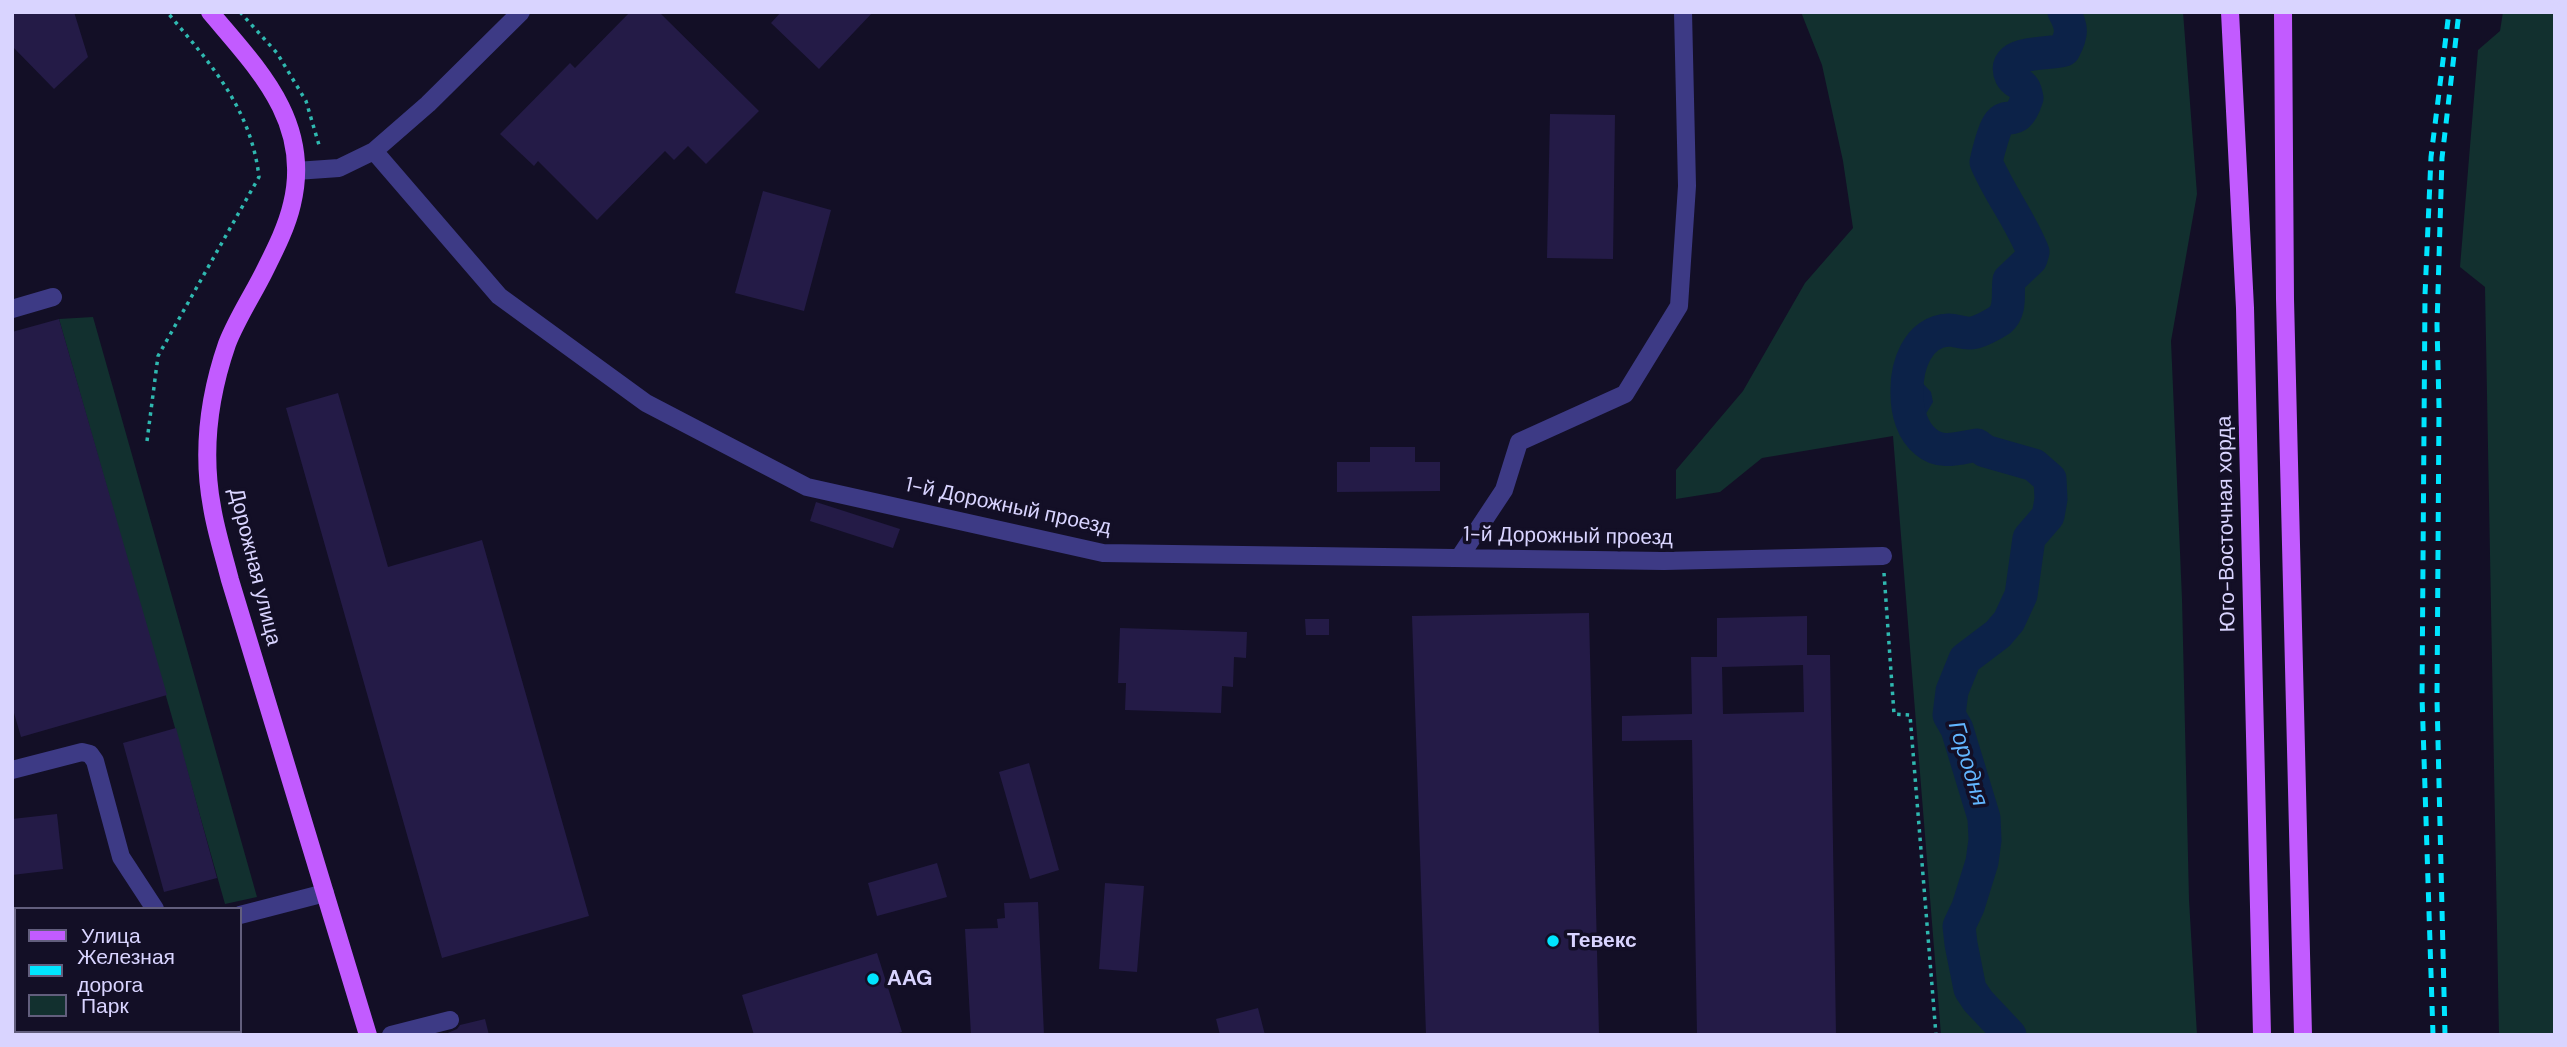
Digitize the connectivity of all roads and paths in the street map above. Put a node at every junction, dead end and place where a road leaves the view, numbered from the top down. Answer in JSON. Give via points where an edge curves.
{"nodes":[{"id":1,"x":167,"y":12,"type":"edge"},
{"id":2,"x":210,"y":12,"type":"edge"},
{"id":3,"x":240,"y":12,"type":"edge"},
{"id":4,"x":521,"y":12,"type":"edge"},
{"id":5,"x":1683,"y":12,"type":"edge"},
{"id":6,"x":2230,"y":12,"type":"edge"},
{"id":7,"x":2283,"y":12,"type":"edge"},
{"id":8,"x":319,"y":145,"type":"dead end"},
{"id":9,"x":374,"y":151,"type":"junction"},
{"id":10,"x":296,"y":171,"type":"junction"},
{"id":11,"x":53,"y":298,"type":"dead end"},
{"id":12,"x":12,"y":309,"type":"edge"},
{"id":13,"x":147,"y":440,"type":"dead end"},
{"id":14,"x":1883,"y":556,"type":"joint"},
{"id":15,"x":1459,"y":558,"type":"junction"},
{"id":16,"x":12,"y":769,"type":"edge"},
{"id":17,"x":325,"y":893,"type":"junction"},
{"id":18,"x":154,"y":907,"type":"edge"},
{"id":19,"x":242,"y":914,"type":"edge"},
{"id":20,"x":450,"y":1020,"type":"dead end"},
{"id":21,"x":368,"y":1035,"type":"edge"},
{"id":22,"x":391,"y":1035,"type":"edge"},
{"id":23,"x":1936,"y":1035,"type":"edge"},
{"id":24,"x":2262,"y":1035,"type":"edge"},
{"id":25,"x":2302,"y":1035,"type":"edge"}],
"edges":[{"from":1,"to":13,"type":"path","via":[[218,73],[243,117],[256,150],[259,177],[158,356]]},
{"from":2,"to":10,"type":"main road","name":"Дорожная улица","via":[[259,70],[283,108],[295,143]]},
{"from":3,"to":8,"type":"path","via":[[277,53],[306,101]]},
{"from":4,"to":9,"type":"street"},
{"from":5,"to":15,"type":"street","via":[[1687,186],[1679,306],[1625,394],[1519,442],[1504,490]]},
{"from":6,"to":24,"type":"main road","name":"Юго-Восточная хорда","via":[[2245,308]]},
{"from":7,"to":25,"type":"main road"},
{"from":9,"to":10,"type":"street","via":[[339,168]]},
{"from":9,"to":15,"type":"street","name":"1-й Дорожный проезд","via":[[499,296],[646,403],[807,487],[1103,553]]},
{"from":10,"to":17,"type":"main road","name":"Дорожная улица","via":[[292,204],[281,236],[228,343],[214,391],[206,446],[212,507],[230,580]]},
{"from":11,"to":12,"type":"street"},
{"from":14,"to":15,"type":"street","name":"1-й Дорожный проезд","via":[[1664,561]]},
{"from":14,"to":23,"type":"path","via":[[1894,714],[1910,715]]},
{"from":16,"to":18,"type":"street","via":[[90,754],[121,857]]},
{"from":17,"to":19,"type":"street"},
{"from":17,"to":21,"type":"main road","name":"Дорожная улица"},
{"from":20,"to":22,"type":"street"}]}
